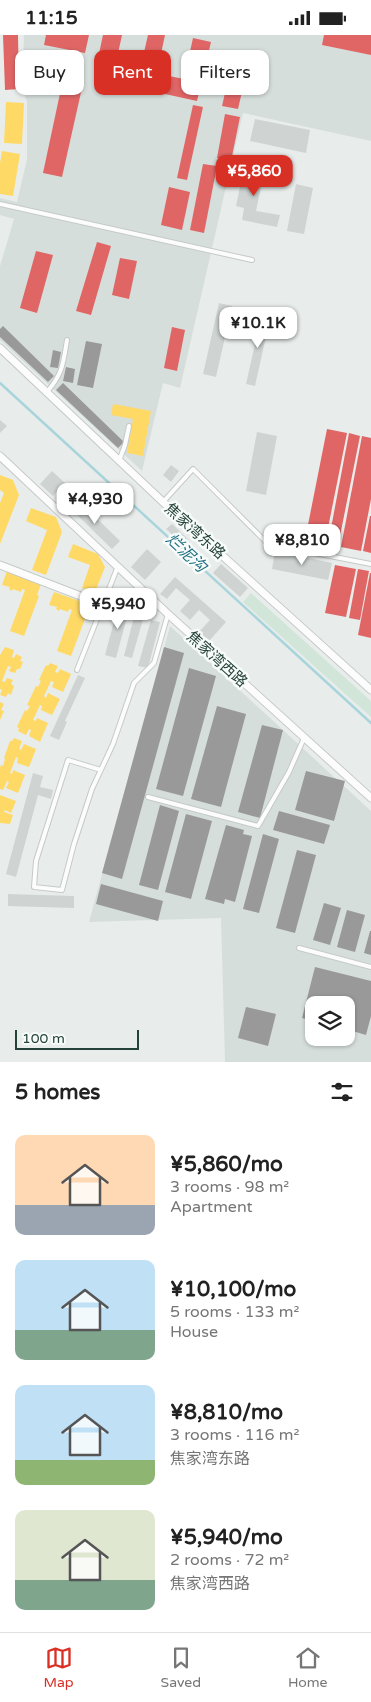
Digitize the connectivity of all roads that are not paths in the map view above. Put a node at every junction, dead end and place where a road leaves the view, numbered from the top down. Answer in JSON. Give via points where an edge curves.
{"nodes":[{"id":1,"x":0,"y":204,"type":"edge"},
{"id":2,"x":252,"y":260,"type":"dead end"},
{"id":3,"x":67,"y":340,"type":"dead end"},
{"id":4,"x":0,"y":347,"type":"edge"},
{"id":5,"x":47,"y":392,"type":"junction"},
{"id":6,"x":129,"y":426,"type":"dead end"},
{"id":7,"x":0,"y":456,"type":"edge"},
{"id":8,"x":119,"y":461,"type":"junction"},
{"id":9,"x":163,"y":502,"type":"junction"},
{"id":10,"x":371,"y":564,"type":"edge"},
{"id":11,"x":0,"y":565,"type":"edge"},
{"id":12,"x":118,"y":566,"type":"junction"},
{"id":13,"x":96,"y":602,"type":"dead end"},
{"id":14,"x":168,"y":614,"type":"junction"},
{"id":15,"x":77,"y":670,"type":"dead end"},
{"id":16,"x":371,"y":690,"type":"edge"},
{"id":17,"x":304,"y":738,"type":"junction"},
{"id":18,"x":101,"y":770,"type":"junction"},
{"id":19,"x":148,"y":797,"type":"dead end"},
{"id":20,"x":371,"y":798,"type":"edge"},
{"id":21,"x":299,"y":948,"type":"dead end"},
{"id":22,"x":371,"y":967,"type":"edge"}],
"edges":[{"from":1,"to":2,"type":"lane"},
{"from":3,"to":5,"type":"lane","via":[[58,379]]},
{"from":4,"to":5,"type":"street","name":"焦家湾东路"},
{"from":5,"to":8,"type":"street","name":"焦家湾东路"},
{"from":6,"to":8,"type":"lane"},
{"from":7,"to":12,"type":"street","name":"焦家湾西路"},
{"from":8,"to":9,"type":"street","name":"焦家湾东路"},
{"from":9,"to":10,"type":"lane","via":[[193,469],[268,544]]},
{"from":9,"to":16,"type":"street","name":"焦家湾东路"},
{"from":11,"to":13,"type":"street"},
{"from":12,"to":14,"type":"street","name":"焦家湾西路"},
{"from":12,"to":15,"type":"lane"},
{"from":14,"to":17,"type":"street","name":"焦家湾西路"},
{"from":14,"to":18,"type":"lane","via":[[154,663],[134,683],[114,744]]},
{"from":17,"to":19,"type":"lane","via":[[258,826]]},
{"from":17,"to":20,"type":"street","name":"焦家湾西路"},
{"from":18,"to":18,"type":"lane","via":[[86,807],[62,890],[34,887],[36,861],[68,760]]},
{"from":21,"to":22,"type":"lane"}]}
